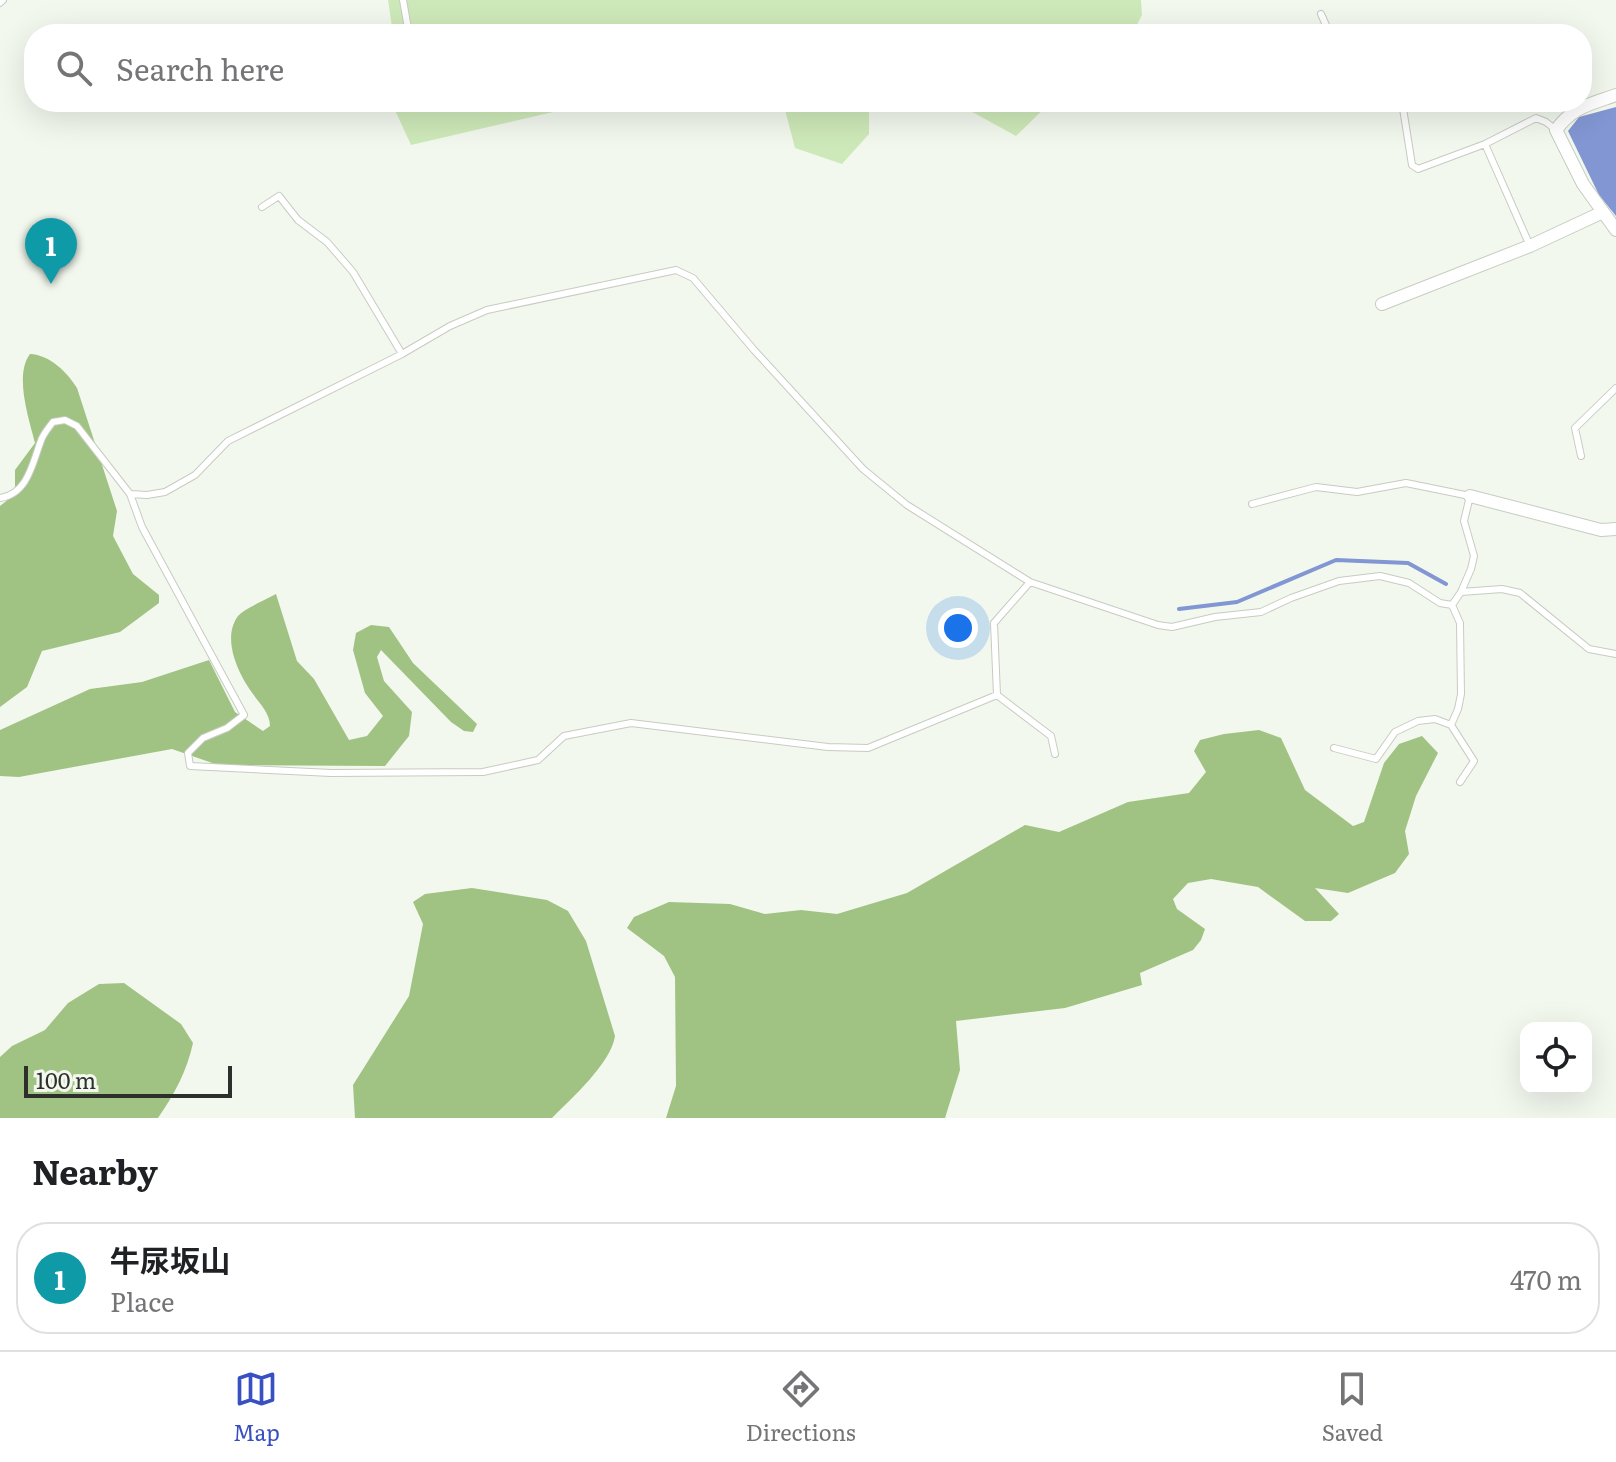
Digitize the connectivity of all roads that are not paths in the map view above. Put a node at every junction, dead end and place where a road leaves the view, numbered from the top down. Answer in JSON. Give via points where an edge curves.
{"nodes":[{"id":1,"x":403,"y":0,"type":"edge"},
{"id":2,"x":1321,"y":14,"type":"dead end"},
{"id":3,"x":407,"y":24,"type":"edge"},
{"id":4,"x":1326,"y":24,"type":"edge"},
{"id":5,"x":1616,"y":95,"type":"edge"},
{"id":6,"x":1592,"y":104,"type":"edge"},
{"id":7,"x":1404,"y":112,"type":"edge"},
{"id":8,"x":1572,"y":112,"type":"edge"},
{"id":9,"x":1556,"y":130,"type":"junction"},
{"id":10,"x":1485,"y":144,"type":"junction"},
{"id":11,"x":262,"y":207,"type":"dead end"},
{"id":12,"x":1603,"y":212,"type":"junction"},
{"id":13,"x":1616,"y":230,"type":"edge"},
{"id":14,"x":1530,"y":246,"type":"junction"},
{"id":15,"x":1382,"y":304,"type":"dead end"},
{"id":16,"x":402,"y":354,"type":"junction"},
{"id":17,"x":1616,"y":388,"type":"edge"},
{"id":18,"x":1581,"y":456,"type":"dead end"},
{"id":19,"x":130,"y":494,"type":"junction"},
{"id":20,"x":1470,"y":496,"type":"junction"},
{"id":21,"x":0,"y":498,"type":"edge"},
{"id":22,"x":1252,"y":504,"type":"dead end"},
{"id":23,"x":1616,"y":529,"type":"edge"},
{"id":24,"x":1030,"y":582,"type":"junction"},
{"id":25,"x":1461,"y":592,"type":"junction"},
{"id":26,"x":1452,"y":605,"type":"junction"},
{"id":27,"x":1616,"y":654,"type":"edge"},
{"id":28,"x":997,"y":695,"type":"junction"},
{"id":29,"x":1451,"y":725,"type":"junction"},
{"id":30,"x":1334,"y":748,"type":"dead end"},
{"id":31,"x":1055,"y":754,"type":"dead end"},
{"id":32,"x":1460,"y":782,"type":"dead end"}],
"edges":[{"from":1,"to":3,"type":"lane"},
{"from":2,"to":4,"type":"lane"},
{"from":5,"to":6,"type":"street"},
{"from":7,"to":10,"type":"lane","via":[[1412,165],[1418,169]]},
{"from":8,"to":9,"type":"street"},
{"from":9,"to":10,"type":"lane","via":[[1536,118]]},
{"from":9,"to":12,"type":"street"},
{"from":10,"to":14,"type":"lane"},
{"from":11,"to":16,"type":"lane","via":[[279,196],[298,220],[327,242],[353,272]]},
{"from":12,"to":13,"type":"street"},
{"from":12,"to":14,"type":"street"},
{"from":14,"to":15,"type":"street"},
{"from":16,"to":19,"type":"lane","via":[[228,441],[195,475],[165,492]]},
{"from":16,"to":24,"type":"lane","via":[[487,310],[676,270],[693,278],[863,469],[907,505]]},
{"from":17,"to":18,"type":"lane","via":[[1575,428]]},
{"from":19,"to":21,"type":"lane","via":[[77,426],[65,420],[53,422],[43,435],[32,471],[19,489]]},
{"from":19,"to":28,"type":"lane","via":[[142,527],[244,715],[203,738],[188,753],[190,766],[331,773],[483,772],[538,760],[564,736],[631,723],[868,748]]},
{"from":20,"to":22,"type":"lane","via":[[1406,483],[1357,492],[1316,487]]},
{"from":20,"to":23,"type":"street","via":[[1601,530]]},
{"from":20,"to":25,"type":"lane","via":[[1464,521],[1474,556]]},
{"from":24,"to":26,"type":"lane","via":[[1172,627],[1261,612],[1339,581],[1380,576],[1409,583]]},
{"from":24,"to":28,"type":"lane","via":[[994,623]]},
{"from":25,"to":26,"type":"lane"},
{"from":25,"to":27,"type":"lane","via":[[1520,593],[1589,649]]},
{"from":26,"to":29,"type":"lane","via":[[1460,623],[1461,694]]},
{"from":28,"to":31,"type":"lane","via":[[1051,736]]},
{"from":29,"to":30,"type":"lane","via":[[1435,719],[1418,721],[1395,732],[1376,759]]},
{"from":29,"to":32,"type":"lane","via":[[1474,761]]}]}
